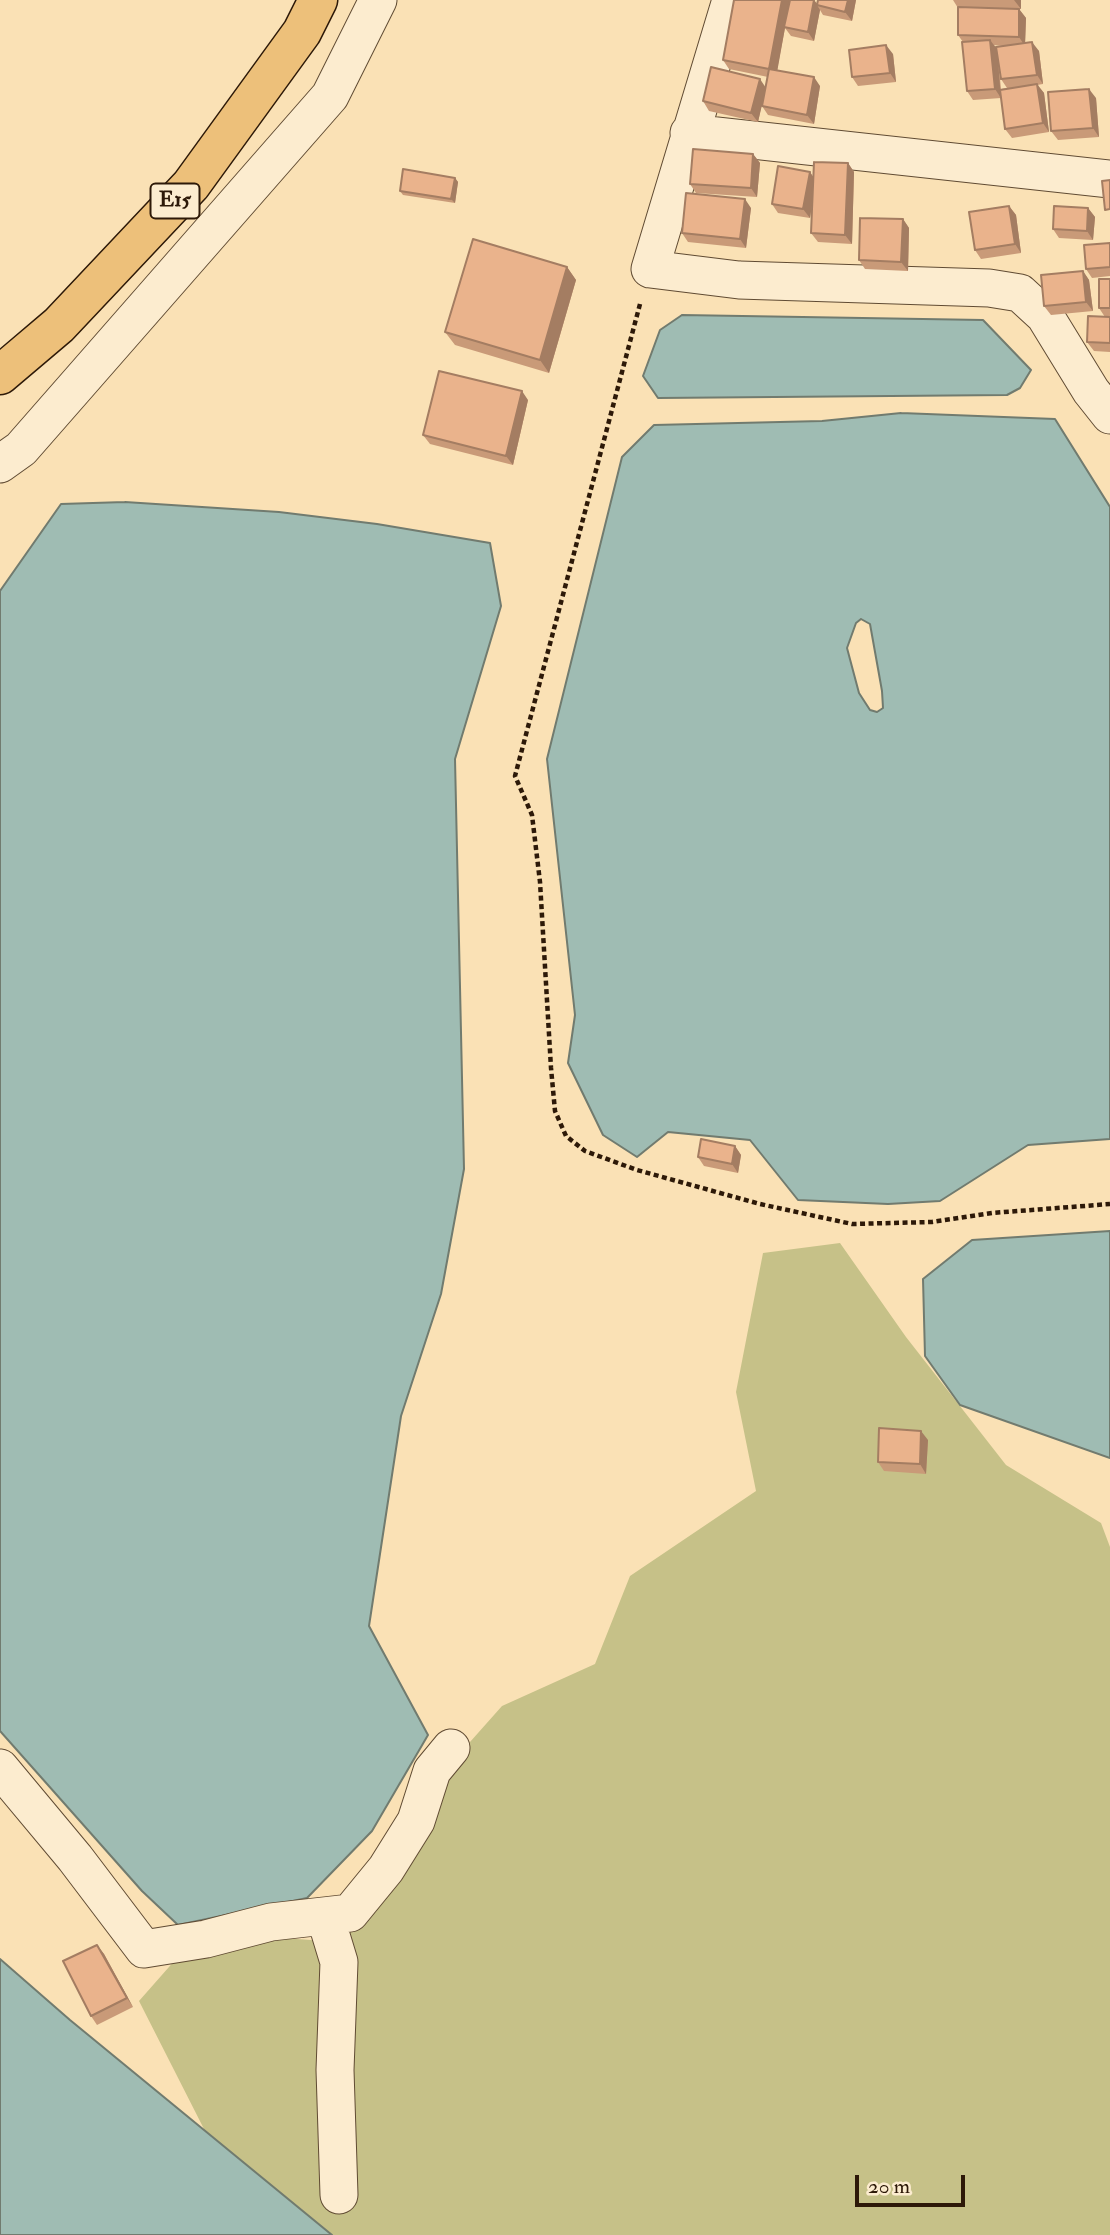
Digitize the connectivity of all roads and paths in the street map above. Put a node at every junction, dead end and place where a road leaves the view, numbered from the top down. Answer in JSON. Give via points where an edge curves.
{"nodes":[{"id":1,"x":318,"y":0,"type":"edge"},
{"id":2,"x":378,"y":0,"type":"edge"},
{"id":3,"x":731,"y":0,"type":"edge"},
{"id":4,"x":689,"y":133,"type":"junction"},
{"id":5,"x":1110,"y":179,"type":"edge"},
{"id":6,"x":650,"y":269,"type":"junction"},
{"id":7,"x":0,"y":375,"type":"edge"},
{"id":8,"x":1110,"y":415,"type":"edge"},
{"id":9,"x":0,"y":464,"type":"edge"},
{"id":10,"x":1110,"y":1204,"type":"edge"},
{"id":11,"x":451,"y":1748,"type":"dead end"},
{"id":12,"x":0,"y":1768,"type":"edge"},
{"id":13,"x":325,"y":1916,"type":"junction"},
{"id":14,"x":338,"y":2195,"type":"dead end"}],
"edges":[{"from":1,"to":7,"type":"highway","number":"E15","via":[[302,32],[191,184],[59,325]]},
{"from":2,"to":9,"type":"street","via":[[330,96],[21,449]]},
{"from":3,"to":4,"type":"street"},
{"from":4,"to":5,"type":"street"},
{"from":4,"to":6,"type":"street"},
{"from":6,"to":8,"type":"street","via":[[739,280],[989,288],[1020,293],[1045,316]]},
{"from":6,"to":10,"type":"path","via":[[515,776],[532,815],[555,1111],[566,1136],[585,1151],[637,1170],[852,1224],[932,1222]]},
{"from":11,"to":13,"type":"street","via":[[432,1771],[416,1821],[386,1869],[350,1913]]},
{"from":12,"to":13,"type":"street","via":[[144,1949],[271,1922]]},
{"from":13,"to":14,"type":"street","via":[[339,1962],[335,2070]]}]}
